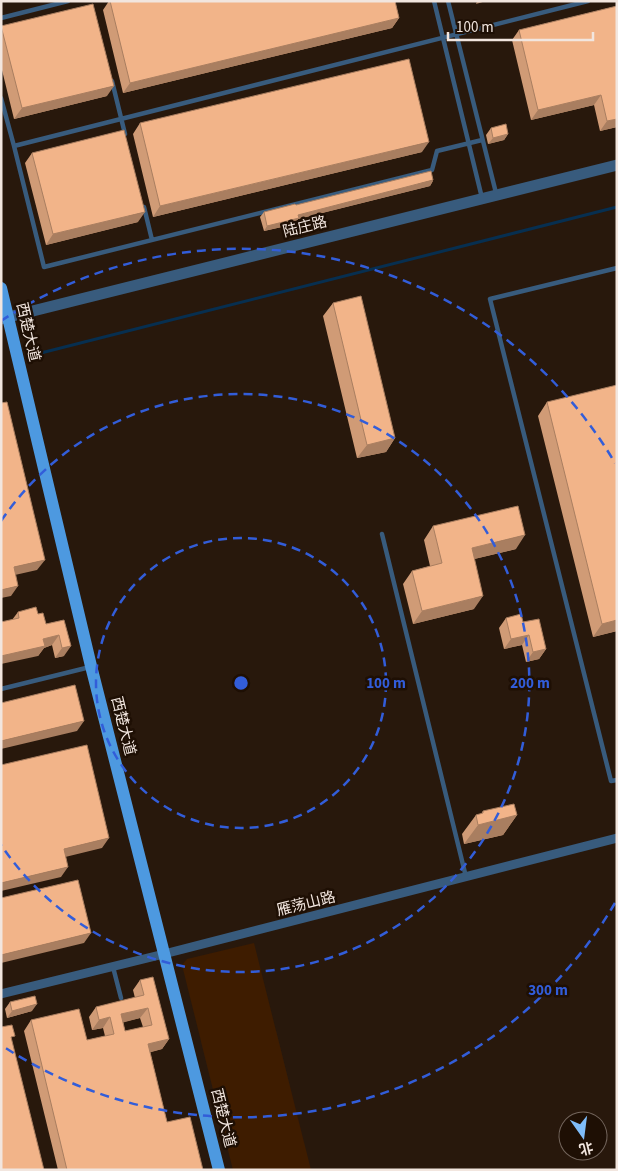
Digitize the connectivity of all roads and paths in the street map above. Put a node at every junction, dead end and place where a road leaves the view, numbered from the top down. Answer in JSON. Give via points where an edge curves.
{"nodes":[{"id":1,"x":68,"y":1,"type":"edge"},
{"id":2,"x":434,"y":1,"type":"edge"},
{"id":3,"x":448,"y":1,"type":"edge"},
{"id":4,"x":588,"y":1,"type":"edge"},
{"id":5,"x":1,"y":18,"type":"edge"},
{"id":6,"x":456,"y":34,"type":"junction"},
{"id":7,"x":442,"y":37,"type":"junction"},
{"id":8,"x":110,"y":73,"type":"edge"},
{"id":9,"x":1,"y":98,"type":"edge"},
{"id":10,"x":122,"y":118,"type":"junction"},
{"id":11,"x":126,"y":137,"type":"edge"},
{"id":12,"x":482,"y":140,"type":"junction"},
{"id":13,"x":469,"y":143,"type":"junction"},
{"id":14,"x":14,"y":146,"type":"junction"},
{"id":15,"x":617,"y":165,"type":"edge"},
{"id":16,"x":496,"y":195,"type":"junction"},
{"id":17,"x":482,"y":198,"type":"junction"},
{"id":18,"x":142,"y":202,"type":"edge"},
{"id":19,"x":152,"y":240,"type":"junction"},
{"id":20,"x":617,"y":268,"type":"edge"},
{"id":21,"x":1,"y":288,"type":"edge"},
{"id":22,"x":5,"y":318,"type":"edge"},
{"id":23,"x":382,"y":534,"type":"dead end"},
{"id":24,"x":91,"y":666,"type":"junction"},
{"id":25,"x":1,"y":688,"type":"edge"},
{"id":26,"x":617,"y":780,"type":"edge"},
{"id":27,"x":617,"y":838,"type":"edge"},
{"id":28,"x":466,"y":877,"type":"junction"},
{"id":29,"x":164,"y":954,"type":"junction"},
{"id":30,"x":113,"y":967,"type":"junction"},
{"id":31,"x":1,"y":994,"type":"edge"},
{"id":32,"x":120,"y":998,"type":"dead end"},
{"id":33,"x":219,"y":1170,"type":"edge"}],
"edges":[{"from":1,"to":5,"type":"lane"},
{"from":2,"to":7,"type":"lane"},
{"from":3,"to":6,"type":"lane"},
{"from":4,"to":6,"type":"lane"},
{"from":6,"to":7,"type":"lane"},
{"from":6,"to":12,"type":"lane"},
{"from":7,"to":10,"type":"lane"},
{"from":7,"to":13,"type":"lane"},
{"from":8,"to":10,"type":"lane"},
{"from":9,"to":14,"type":"lane"},
{"from":10,"to":11,"type":"lane"},
{"from":10,"to":14,"type":"lane"},
{"from":12,"to":13,"type":"lane"},
{"from":12,"to":16,"type":"lane"},
{"from":13,"to":17,"type":"lane"},
{"from":13,"to":19,"type":"lane","via":[[437,151],[432,170]]},
{"from":14,"to":19,"type":"lane","via":[[44,267]]},
{"from":15,"to":16,"type":"street","name":"陆庄路"},
{"from":16,"to":17,"type":"street","name":"陆庄路"},
{"from":17,"to":22,"type":"street","name":"陆庄路"},
{"from":18,"to":19,"type":"lane"},
{"from":20,"to":26,"type":"lane","via":[[490,299],[611,781]]},
{"from":21,"to":22,"type":"main road","name":"西楚大道"},
{"from":22,"to":24,"type":"main road","name":"西楚大道"},
{"from":23,"to":28,"type":"lane"},
{"from":24,"to":25,"type":"lane"},
{"from":24,"to":29,"type":"main road","name":"西楚大道"},
{"from":27,"to":28,"type":"street","name":"雁荡山路"},
{"from":28,"to":29,"type":"street","name":"雁荡山路"},
{"from":29,"to":30,"type":"street","name":"雁荡山路"},
{"from":29,"to":33,"type":"main road","name":"西楚大道"},
{"from":30,"to":31,"type":"street","name":"雁荡山路"},
{"from":30,"to":32,"type":"lane"}]}
